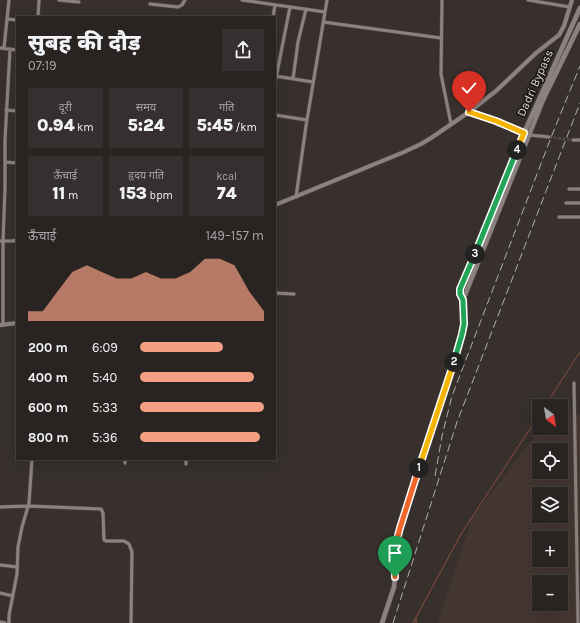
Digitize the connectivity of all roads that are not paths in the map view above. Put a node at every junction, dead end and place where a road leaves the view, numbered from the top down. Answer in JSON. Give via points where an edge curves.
{"nodes":[{"id":1,"x":9,"y":0,"type":"edge"},
{"id":2,"x":39,"y":0,"type":"edge"},
{"id":3,"x":59,"y":0,"type":"edge"},
{"id":4,"x":185,"y":0,"type":"edge"},
{"id":5,"x":243,"y":0,"type":"edge"},
{"id":6,"x":279,"y":0,"type":"edge"},
{"id":7,"x":327,"y":0,"type":"edge"},
{"id":8,"x":442,"y":0,"type":"edge"},
{"id":9,"x":528,"y":0,"type":"edge"},
{"id":10,"x":572,"y":0,"type":"edge"},
{"id":11,"x":71,"y":1,"type":"edge"},
{"id":12,"x":261,"y":1,"type":"edge"},
{"id":13,"x":79,"y":2,"type":"dead end"},
{"id":14,"x":150,"y":4,"type":"dead end"},
{"id":15,"x":277,"y":5,"type":"junction"},
{"id":16,"x":290,"y":7,"type":"junction"},
{"id":17,"x":570,"y":7,"type":"junction"},
{"id":18,"x":580,"y":8,"type":"edge"},
{"id":19,"x":306,"y":9,"type":"junction"},
{"id":20,"x":325,"y":12,"type":"junction"},
{"id":21,"x":38,"y":16,"type":"edge"},
{"id":22,"x":273,"y":16,"type":"edge"},
{"id":23,"x":7,"y":19,"type":"junction"},
{"id":24,"x":16,"y":20,"type":"edge"},
{"id":25,"x":323,"y":22,"type":"junction"},
{"id":26,"x":580,"y":24,"type":"edge"},
{"id":27,"x":441,"y":38,"type":"junction"},
{"id":28,"x":0,"y":48,"type":"edge"},
{"id":29,"x":4,"y":48,"type":"junction"},
{"id":30,"x":10,"y":49,"type":"junction"},
{"id":31,"x":16,"y":50,"type":"edge"},
{"id":32,"x":276,"y":71,"type":"edge"},
{"id":33,"x":276,"y":76,"type":"edge"},
{"id":34,"x":293,"y":79,"type":"junction"},
{"id":35,"x":313,"y":82,"type":"junction"},
{"id":36,"x":6,"y":110,"type":"junction"},
{"id":37,"x":16,"y":111,"type":"edge"},
{"id":38,"x":469,"y":112,"type":"junction"},
{"id":39,"x":276,"y":115,"type":"edge"},
{"id":40,"x":307,"y":120,"type":"junction"},
{"id":41,"x":451,"y":124,"type":"junction"},
{"id":42,"x":0,"y":126,"type":"edge"},
{"id":43,"x":5,"y":126,"type":"junction"},
{"id":44,"x":524,"y":133,"type":"junction"},
{"id":45,"x":530,"y":134,"type":"junction"},
{"id":46,"x":549,"y":137,"type":"tunnel mouth"},
{"id":47,"x":0,"y":140,"type":"edge"},
{"id":48,"x":4,"y":140,"type":"junction"},
{"id":49,"x":573,"y":140,"type":"tunnel mouth"},
{"id":50,"x":580,"y":140,"type":"edge"},
{"id":51,"x":4,"y":162,"type":"junction"},
{"id":52,"x":16,"y":163,"type":"edge"},
{"id":53,"x":0,"y":187,"type":"edge"},
{"id":54,"x":5,"y":188,"type":"junction"},
{"id":55,"x":569,"y":189,"type":"dead end"},
{"id":56,"x":580,"y":189,"type":"edge"},
{"id":57,"x":296,"y":197,"type":"junction"},
{"id":58,"x":566,"y":203,"type":"dead end"},
{"id":59,"x":580,"y":203,"type":"edge"},
{"id":60,"x":276,"y":205,"type":"edge"},
{"id":61,"x":2,"y":210,"type":"edge"},
{"id":62,"x":559,"y":216,"type":"dead end"},
{"id":63,"x":580,"y":217,"type":"edge"},
{"id":64,"x":16,"y":240,"type":"edge"},
{"id":65,"x":1,"y":241,"type":"edge"},
{"id":66,"x":276,"y":293,"type":"edge"},
{"id":67,"x":294,"y":294,"type":"dead end"},
{"id":68,"x":463,"y":300,"type":"junction"},
{"id":69,"x":16,"y":323,"type":"edge"},
{"id":70,"x":1,"y":325,"type":"edge"},
{"id":71,"x":574,"y":383,"type":"dead end"},
{"id":72,"x":575,"y":450,"type":"junction"},
{"id":73,"x":580,"y":450,"type":"edge"},
{"id":74,"x":32,"y":460,"type":"edge"},
{"id":75,"x":186,"y":460,"type":"edge"},
{"id":76,"x":186,"y":464,"type":"dead end"},
{"id":77,"x":576,"y":481,"type":"junction"},
{"id":78,"x":580,"y":481,"type":"edge"},
{"id":79,"x":28,"y":506,"type":"junction"},
{"id":80,"x":0,"y":507,"type":"edge"},
{"id":81,"x":578,"y":533,"type":"edge"},
{"id":82,"x":0,"y":565,"type":"edge"},
{"id":83,"x":17,"y":567,"type":"junction"},
{"id":84,"x":0,"y":593,"type":"edge"},
{"id":85,"x":13,"y":596,"type":"junction"},
{"id":86,"x":0,"y":622,"type":"edge"},
{"id":87,"x":5,"y":623,"type":"edge"},
{"id":88,"x":9,"y":623,"type":"edge"},
{"id":89,"x":132,"y":623,"type":"edge"},
{"id":90,"x":382,"y":623,"type":"edge"},
{"id":91,"x":579,"y":623,"type":"edge"}],
"edges":[{"from":1,"to":23,"type":"street"},
{"from":2,"to":21,"type":"street"},
{"from":3,"to":11,"type":"street"},
{"from":4,"to":14,"type":"street","via":[[178,7]]},
{"from":5,"to":12,"type":"street"},
{"from":6,"to":15,"type":"street"},
{"from":7,"to":20,"type":"street"},
{"from":8,"to":27,"type":"street"},
{"from":9,"to":17,"type":"street"},
{"from":10,"to":17,"type":"street"},
{"from":11,"to":13,"type":"street"},
{"from":12,"to":15,"type":"street"},
{"from":15,"to":16,"type":"street"},
{"from":15,"to":22,"type":"street"},
{"from":16,"to":19,"type":"street"},
{"from":16,"to":32,"type":"street"},
{"from":17,"to":38,"type":"street","via":[[559,35]]},
{"from":18,"to":44,"type":"main road","name":"Dadri Bypass"},
{"from":19,"to":20,"type":"street"},
{"from":19,"to":34,"type":"street"},
{"from":20,"to":25,"type":"street"},
{"from":23,"to":24,"type":"street"},
{"from":23,"to":29,"type":"street"},
{"from":25,"to":27,"type":"street"},
{"from":25,"to":35,"type":"street"},
{"from":26,"to":45,"type":"main road","name":"Dadri Bypass","via":[[543,100]]},
{"from":27,"to":41,"type":"street","via":[[441,74]]},
{"from":28,"to":29,"type":"street"},
{"from":29,"to":30,"type":"street"},
{"from":30,"to":31,"type":"street"},
{"from":30,"to":36,"type":"street"},
{"from":33,"to":34,"type":"street"},
{"from":34,"to":35,"type":"street"},
{"from":35,"to":40,"type":"street"},
{"from":36,"to":37,"type":"street"},
{"from":36,"to":43,"type":"street"},
{"from":38,"to":41,"type":"street"},
{"from":38,"to":44,"type":"street"},
{"from":39,"to":40,"type":"street"},
{"from":40,"to":57,"type":"street"},
{"from":41,"to":57,"type":"street","via":[[412,149]]},
{"from":42,"to":43,"type":"street"},
{"from":43,"to":48,"type":"street"},
{"from":44,"to":45,"type":"street"},
{"from":44,"to":68,"type":"main road","name":"Dadri Bypass","via":[[460,289]]},
{"from":45,"to":46,"type":"street"},
{"from":45,"to":68,"type":"main road","name":"Dadri Bypass"},
{"from":47,"to":48,"type":"street"},
{"from":48,"to":51,"type":"street"},
{"from":49,"to":50,"type":"street"},
{"from":51,"to":52,"type":"street"},
{"from":51,"to":54,"type":"street"},
{"from":53,"to":54,"type":"street"},
{"from":54,"to":61,"type":"street"},
{"from":55,"to":56,"type":"street"},
{"from":57,"to":60,"type":"street"},
{"from":58,"to":59,"type":"street"},
{"from":61,"to":65,"type":"street"},
{"from":62,"to":63,"type":"street"},
{"from":64,"to":65,"type":"street"},
{"from":65,"to":70,"type":"street"},
{"from":66,"to":67,"type":"street"},
{"from":68,"to":90,"type":"main road","name":"Dadri Bypass","via":[[462,334],[400,528],[394,551],[394,587]]},
{"from":69,"to":70,"type":"street"},
{"from":71,"to":72,"type":"street"},
{"from":72,"to":73,"type":"street"},
{"from":72,"to":77,"type":"street"},
{"from":74,"to":79,"type":"street"},
{"from":75,"to":76,"type":"street"},
{"from":77,"to":78,"type":"street"},
{"from":77,"to":81,"type":"street"},
{"from":79,"to":80,"type":"street"},
{"from":79,"to":83,"type":"street","via":[[20,535]]},
{"from":79,"to":89,"type":"street","via":[[103,511],[104,540],[124,541],[130,544],[132,549]]},
{"from":81,"to":91,"type":"street"},
{"from":82,"to":83,"type":"street"},
{"from":83,"to":85,"type":"street"},
{"from":84,"to":85,"type":"street"},
{"from":85,"to":88,"type":"street"},
{"from":86,"to":87,"type":"street"}]}
